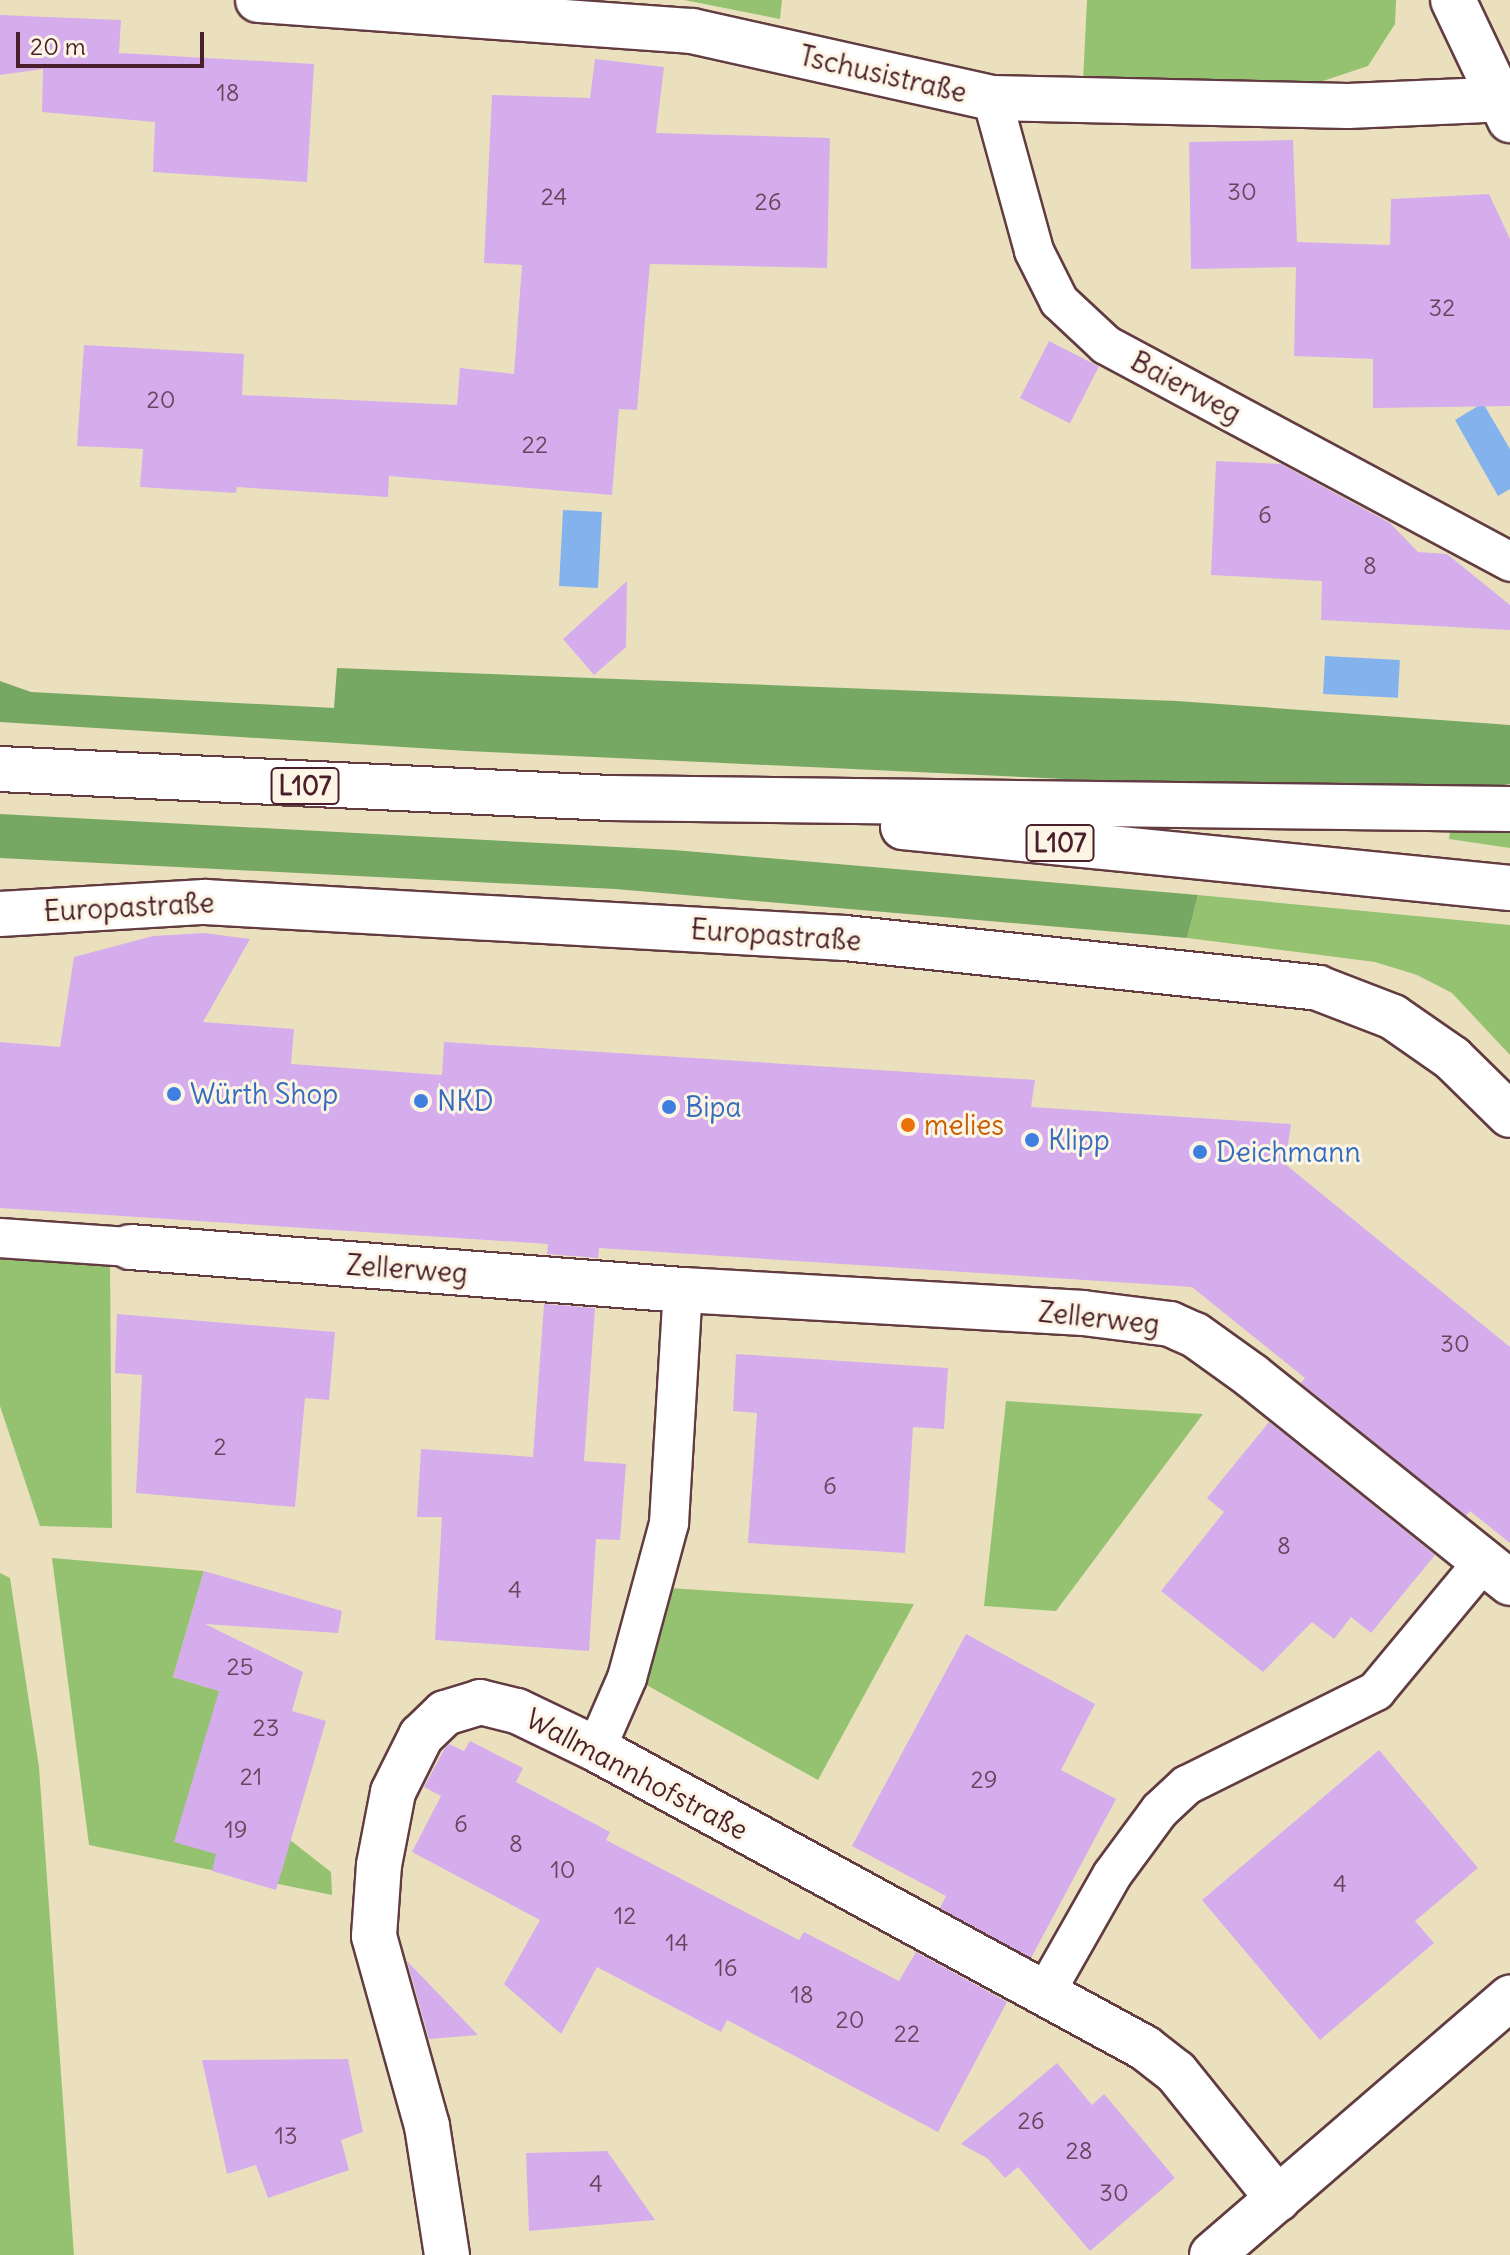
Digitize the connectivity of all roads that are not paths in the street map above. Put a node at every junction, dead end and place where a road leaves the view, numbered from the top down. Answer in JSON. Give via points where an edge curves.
{"nodes":[{"id":1,"x":258,"y":0,"type":"edge"},
{"id":2,"x":1453,"y":0,"type":"edge"},
{"id":3,"x":992,"y":98,"type":"junction"},
{"id":4,"x":1507,"y":107,"type":"edge"},
{"id":5,"x":1510,"y":562,"type":"edge"},
{"id":6,"x":0,"y":769,"type":"edge"},
{"id":7,"x":610,"y":798,"type":"junction"},
{"id":8,"x":1510,"y":809,"type":"edge"},
{"id":9,"x":1510,"y":888,"type":"edge"},
{"id":10,"x":0,"y":914,"type":"edge"},
{"id":11,"x":1510,"y":1115,"type":"edge"},
{"id":12,"x":0,"y":1238,"type":"edge"},
{"id":13,"x":130,"y":1247,"type":"joint"},
{"id":14,"x":683,"y":1290,"type":"junction"},
{"id":15,"x":1497,"y":1572,"type":"edge"},
{"id":16,"x":596,"y":1749,"type":"junction"},
{"id":17,"x":1045,"y":1993,"type":"junction"},
{"id":18,"x":1510,"y":1998,"type":"edge"},
{"id":19,"x":1278,"y":2199,"type":"junction"},
{"id":20,"x":447,"y":2255,"type":"edge"},
{"id":21,"x":1212,"y":2255,"type":"edge"}],
"edges":[{"from":1,"to":3,"type":"street","name":"Tschusistraße","via":[[692,31]]},
{"from":2,"to":4,"type":"street"},
{"from":3,"to":4,"type":"street","name":"Tschusistraße"},
{"from":3,"to":5,"type":"lane","name":"Baierweg","via":[[1034,251],[1059,301],[1106,345]]},
{"from":6,"to":7,"type":"street","number":"L107"},
{"from":7,"to":8,"type":"street","number":"L107"},
{"from":7,"to":9,"type":"street","number":"L107"},
{"from":10,"to":11,"type":"street","name":"Europastraße","via":[[221,902],[845,938],[1318,988],[1393,1017],[1452,1058]]},
{"from":12,"to":13,"type":"lane"},
{"from":13,"to":14,"type":"street","name":"Zellerweg"},
{"from":14,"to":15,"type":"street","name":"Zellerweg","via":[[1083,1313],[1170,1324],[1195,1335],[1252,1376]]},
{"from":14,"to":16,"type":"lane","via":[[669,1523],[627,1678]]},
{"from":15,"to":17,"type":"lane","name":"Zellerweg","via":[[1376,1691],[1187,1785],[1160,1810],[1112,1875]]},
{"from":16,"to":17,"type":"street","name":"Wallmannhofstraße"},
{"from":16,"to":20,"type":"street","name":"Wallmannhofstraße","via":[[517,1711],[480,1702],[445,1713],[421,1736],[393,1792],[379,1865],[374,1936],[427,2126]]},
{"from":17,"to":19,"type":"street","name":"Wallmannhofstraße","via":[[1145,2048],[1176,2072]]},
{"from":18,"to":19,"type":"street"},
{"from":19,"to":21,"type":"street"}]}
